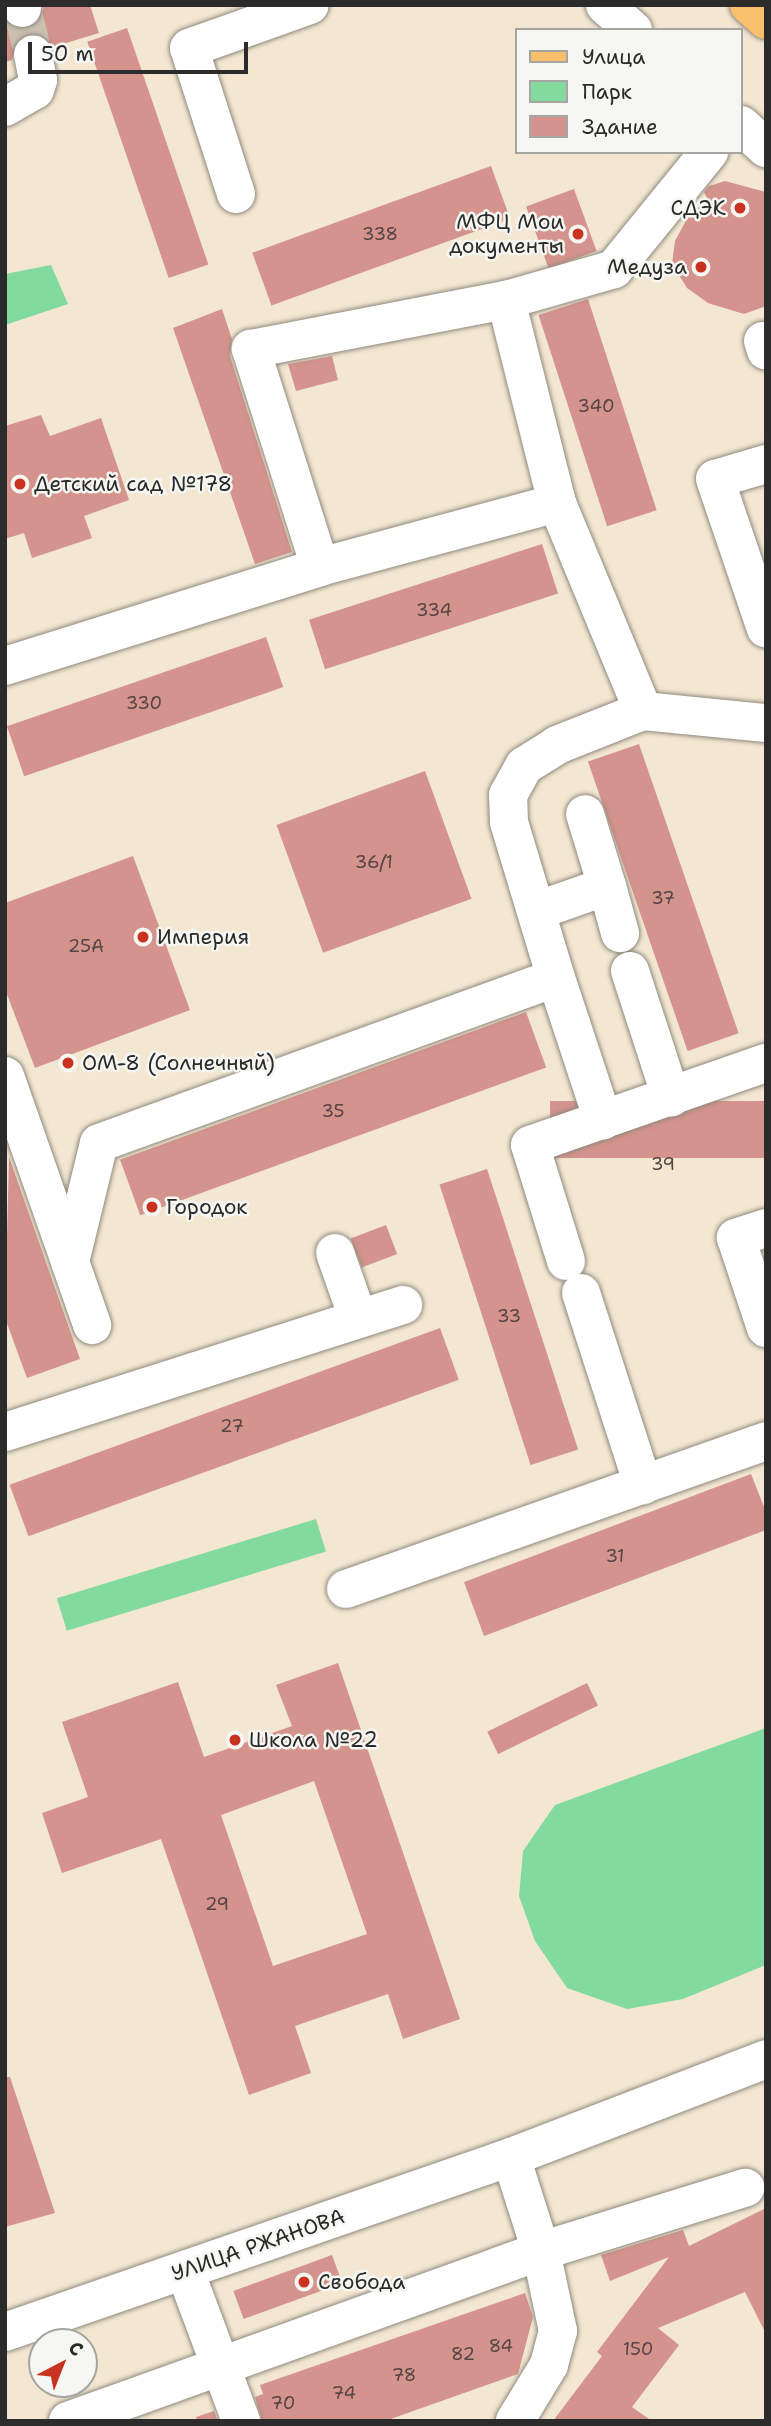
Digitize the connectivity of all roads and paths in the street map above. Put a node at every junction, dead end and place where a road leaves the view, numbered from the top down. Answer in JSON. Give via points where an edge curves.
{"nodes":[{"id":1,"x":310,"y":5,"type":"edge"},
{"id":2,"x":605,"y":5,"type":"edge"},
{"id":3,"x":749,"y":5,"type":"edge"},
{"id":4,"x":766,"y":20,"type":"edge"},
{"id":5,"x":631,"y":28,"type":"edge"},
{"id":6,"x":33,"y":54,"type":"tunnel mouth"},
{"id":7,"x":5,"y":107,"type":"edge"},
{"id":8,"x":743,"y":127,"type":"edge"},
{"id":9,"x":766,"y":148,"type":"edge"},
{"id":10,"x":707,"y":154,"type":"edge"},
{"id":11,"x":236,"y":194,"type":"dead end"},
{"id":12,"x":506,"y":300,"type":"junction"},
{"id":13,"x":766,"y":464,"type":"edge"},
{"id":14,"x":557,"y":503,"type":"junction"},
{"id":15,"x":320,"y":567,"type":"junction"},
{"id":16,"x":766,"y":629,"type":"edge"},
{"id":17,"x":5,"y":666,"type":"edge"},
{"id":18,"x":643,"y":711,"type":"junction"},
{"id":19,"x":766,"y":723,"type":"edge"},
{"id":20,"x":585,"y":814,"type":"dead end"},
{"id":21,"x":607,"y":886,"type":"junction"},
{"id":22,"x":536,"y":911,"type":"junction"},
{"id":23,"x":620,"y":933,"type":"dead end"},
{"id":24,"x":630,"y":971,"type":"dead end"},
{"id":25,"x":556,"y":978,"type":"junction"},
{"id":26,"x":766,"y":1063,"type":"edge"},
{"id":27,"x":5,"y":1076,"type":"edge"},
{"id":28,"x":671,"y":1097,"type":"junction"},
{"id":29,"x":603,"y":1120,"type":"junction"},
{"id":30,"x":766,"y":1228,"type":"edge"},
{"id":31,"x":335,"y":1253,"type":"dead end"},
{"id":32,"x":71,"y":1262,"type":"junction"},
{"id":33,"x":403,"y":1305,"type":"dead end"},
{"id":34,"x":358,"y":1318,"type":"junction"},
{"id":35,"x":92,"y":1325,"type":"dead end"},
{"id":36,"x":766,"y":1328,"type":"edge"},
{"id":37,"x":5,"y":1432,"type":"edge"},
{"id":38,"x":766,"y":1441,"type":"edge"},
{"id":39,"x":643,"y":1485,"type":"junction"},
{"id":40,"x":346,"y":1589,"type":"dead end"},
{"id":41,"x":766,"y":2059,"type":"edge"},
{"id":42,"x":511,"y":2157,"type":"junction"},
{"id":43,"x":745,"y":2188,"type":"dead end"},
{"id":44,"x":541,"y":2252,"type":"junction"},
{"id":45,"x":186,"y":2270,"type":"junction"},
{"id":46,"x":5,"y":2332,"type":"edge"},
{"id":47,"x":223,"y":2368,"type":"junction"},
{"id":48,"x":68,"y":2421,"type":"edge"},
{"id":49,"x":241,"y":2421,"type":"edge"},
{"id":50,"x":515,"y":2421,"type":"edge"}],
"edges":[{"from":1,"to":11,"type":"street","via":[[189,48]]},
{"from":2,"to":5,"type":"street"},
{"from":3,"to":4,"type":"main road"},
{"from":6,"to":7,"type":"street","via":[[38,80],[35,90]]},
{"from":8,"to":9,"type":"street"},
{"from":10,"to":12,"type":"street","via":[[614,269]]},
{"from":12,"to":14,"type":"street"},
{"from":12,"to":15,"type":"street","via":[[251,349]]},
{"from":13,"to":16,"type":"street","via":[[715,479]]},
{"from":14,"to":15,"type":"street"},
{"from":14,"to":18,"type":"street"},
{"from":15,"to":17,"type":"street"},
{"from":18,"to":19,"type":"street"},
{"from":18,"to":22,"type":"street","via":[[557,745],[524,766],[508,795],[509,822]]},
{"from":20,"to":21,"type":"street"},
{"from":21,"to":22,"type":"street"},
{"from":21,"to":23,"type":"street"},
{"from":22,"to":25,"type":"street"},
{"from":24,"to":28,"type":"street"},
{"from":25,"to":29,"type":"street"},
{"from":25,"to":32,"type":"street","via":[[99,1143]]},
{"from":26,"to":28,"type":"street"},
{"from":27,"to":32,"type":"street"},
{"from":28,"to":29,"type":"street"},
{"from":29,"to":39,"type":"street","via":[[530,1145]]},
{"from":30,"to":36,"type":"street","via":[[736,1238]]},
{"from":31,"to":34,"type":"street"},
{"from":32,"to":35,"type":"street"},
{"from":33,"to":34,"type":"street"},
{"from":34,"to":37,"type":"street"},
{"from":38,"to":39,"type":"street"},
{"from":39,"to":40,"type":"street"},
{"from":41,"to":42,"type":"street","name":"УЛИЦА РЖАНОВА"},
{"from":42,"to":44,"type":"street"},
{"from":42,"to":45,"type":"street","name":"УЛИЦА РЖАНОВА"},
{"from":43,"to":44,"type":"street"},
{"from":44,"to":47,"type":"street"},
{"from":44,"to":50,"type":"street","via":[[558,2330],[549,2365]]},
{"from":45,"to":46,"type":"street","name":"УЛИЦА РЖАНОВА"},
{"from":45,"to":47,"type":"street"},
{"from":47,"to":48,"type":"street"},
{"from":47,"to":49,"type":"street"}]}
